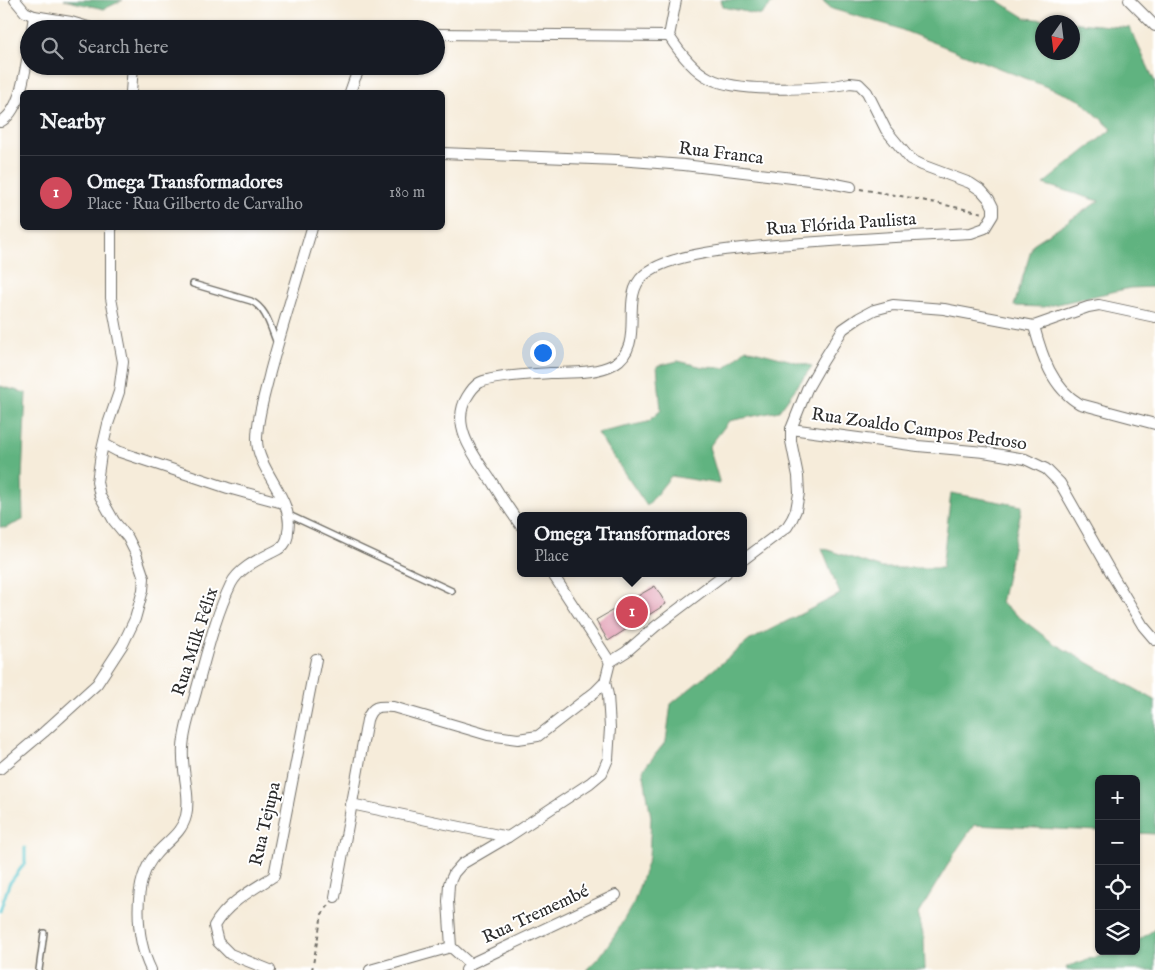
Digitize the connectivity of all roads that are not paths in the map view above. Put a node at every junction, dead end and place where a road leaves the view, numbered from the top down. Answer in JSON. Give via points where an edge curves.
{"nodes":[{"id":1,"x":15,"y":0,"type":"edge"},
{"id":2,"x":676,"y":0,"type":"edge"},
{"id":3,"x":1128,"y":1,"type":"edge"},
{"id":4,"x":34,"y":16,"type":"junction"},
{"id":5,"x":33,"y":20,"type":"edge"},
{"id":6,"x":59,"y":20,"type":"edge"},
{"id":7,"x":1155,"y":26,"type":"edge"},
{"id":8,"x":445,"y":34,"type":"edge"},
{"id":9,"x":669,"y":36,"type":"junction"},
{"id":10,"x":24,"y":75,"type":"edge"},
{"id":11,"x":132,"y":75,"type":"edge"},
{"id":12,"x":356,"y":75,"type":"edge"},
{"id":13,"x":21,"y":90,"type":"edge"},
{"id":14,"x":131,"y":90,"type":"edge"},
{"id":15,"x":351,"y":90,"type":"edge"},
{"id":16,"x":20,"y":93,"type":"edge"},
{"id":17,"x":0,"y":122,"type":"edge"},
{"id":18,"x":445,"y":153,"type":"edge"},
{"id":19,"x":851,"y":188,"type":"road end"},
{"id":20,"x":111,"y":230,"type":"edge"},
{"id":21,"x":311,"y":230,"type":"edge"},
{"id":22,"x":193,"y":284,"type":"dead end"},
{"id":23,"x":1155,"y":317,"type":"edge"},
{"id":24,"x":1034,"y":326,"type":"junction"},
{"id":25,"x":278,"y":344,"type":"junction"},
{"id":26,"x":1155,"y":424,"type":"edge"},
{"id":27,"x":791,"y":429,"type":"junction"},
{"id":28,"x":104,"y":444,"type":"junction"},
{"id":29,"x":283,"y":503,"type":"junction"},
{"id":30,"x":287,"y":514,"type":"junction"},
{"id":31,"x":517,"y":520,"type":"edge"},
{"id":32,"x":747,"y":557,"type":"edge"},
{"id":33,"x":555,"y":577,"type":"edge"},
{"id":34,"x":721,"y":577,"type":"edge"},
{"id":35,"x":452,"y":590,"type":"dead end"},
{"id":36,"x":1155,"y":640,"type":"edge"},
{"id":37,"x":316,"y":659,"type":"dead end"},
{"id":38,"x":610,"y":662,"type":"junction"},
{"id":39,"x":605,"y":682,"type":"junction"},
{"id":40,"x":0,"y":769,"type":"edge"},
{"id":41,"x":351,"y":804,"type":"junction"},
{"id":42,"x":508,"y":837,"type":"junction"},
{"id":43,"x":616,"y":895,"type":"dead end"},
{"id":44,"x":335,"y":897,"type":"road end"},
{"id":45,"x":44,"y":933,"type":"dead end"},
{"id":46,"x":451,"y":947,"type":"junction"},
{"id":47,"x":468,"y":967,"type":"edge"},
{"id":48,"x":39,"y":970,"type":"edge"},
{"id":49,"x":151,"y":970,"type":"edge"},
{"id":50,"x":271,"y":970,"type":"edge"},
{"id":51,"x":370,"y":970,"type":"edge"}],
"edges":[{"from":1,"to":4,"type":"street","via":[[25,12]]},
{"from":2,"to":9,"type":"street"},
{"from":3,"to":7,"type":"street"},
{"from":4,"to":5,"type":"street"},
{"from":4,"to":6,"type":"street"},
{"from":8,"to":9,"type":"street"},
{"from":9,"to":31,"type":"street","name":"Rua Flórida Paulista","via":[[700,72],[720,82],[789,89],[850,83],[862,86],[886,130],[910,159],[976,187],[990,199],[993,215],[985,228],[972,233],[765,246],[700,254],[651,269],[637,282],[633,291],[631,336],[625,354],[614,364],[595,370],[480,382],[464,402],[460,413],[465,439]]},
{"from":10,"to":13,"type":"street"},
{"from":11,"to":14,"type":"street"},
{"from":12,"to":15,"type":"street"},
{"from":16,"to":17,"type":"street","via":[[11,113]]},
{"from":18,"to":19,"type":"street","name":"Rua Franca","via":[[684,165],[826,182]]},
{"from":20,"to":28,"type":"street","via":[[111,298],[123,362],[120,392]]},
{"from":21,"to":25,"type":"street","name":"Rua Milk Félix"},
{"from":22,"to":25,"type":"lane","via":[[258,304]]},
{"from":23,"to":24,"type":"street","via":[[1099,305]]},
{"from":24,"to":26,"type":"street","via":[[1044,361],[1070,398],[1096,409]]},
{"from":24,"to":27,"type":"street","via":[[910,305],[874,310],[844,329],[807,389]]},
{"from":25,"to":29,"type":"street","name":"Rua Milk Félix","via":[[260,412],[257,440],[258,449]]},
{"from":27,"to":32,"type":"street","via":[[798,476],[796,510],[787,527]]},
{"from":27,"to":36,"type":"street","name":"Rua Zoaldo Campos Pedroso","via":[[984,452],[1025,459],[1041,466],[1060,482],[1114,578]]},
{"from":28,"to":29,"type":"street","via":[[219,485]]},
{"from":28,"to":40,"type":"street","via":[[97,482],[100,496],[128,538],[144,578],[135,619],[97,684]]},
{"from":29,"to":30,"type":"street","name":"Rua Milk Félix"},
{"from":30,"to":35,"type":"lane"},
{"from":30,"to":49,"type":"street","name":"Rua Milk Félix","via":[[289,528],[285,543],[242,570],[233,581],[223,601],[205,659],[184,736],[182,759],[186,818],[181,829],[155,854],[145,871],[139,892],[144,956]]},
{"from":33,"to":38,"type":"street"},
{"from":34,"to":38,"type":"street"},
{"from":37,"to":50,"type":"street","name":"Rua Tejupa","via":[[274,876],[229,906],[214,926],[218,942],[230,954]]},
{"from":38,"to":39,"type":"street"},
{"from":39,"to":41,"type":"street","via":[[538,736],[518,739],[488,735],[393,706],[374,708],[367,720]]},
{"from":39,"to":42,"type":"street","via":[[610,746],[602,773]]},
{"from":41,"to":42,"type":"street"},
{"from":41,"to":44,"type":"street"},
{"from":42,"to":46,"type":"street","via":[[462,864],[454,874],[449,884],[448,901]]},
{"from":43,"to":47,"type":"street","name":"Rua Tremembé"},
{"from":45,"to":48,"type":"lane"},
{"from":46,"to":47,"type":"street"},
{"from":46,"to":51,"type":"street"}]}
